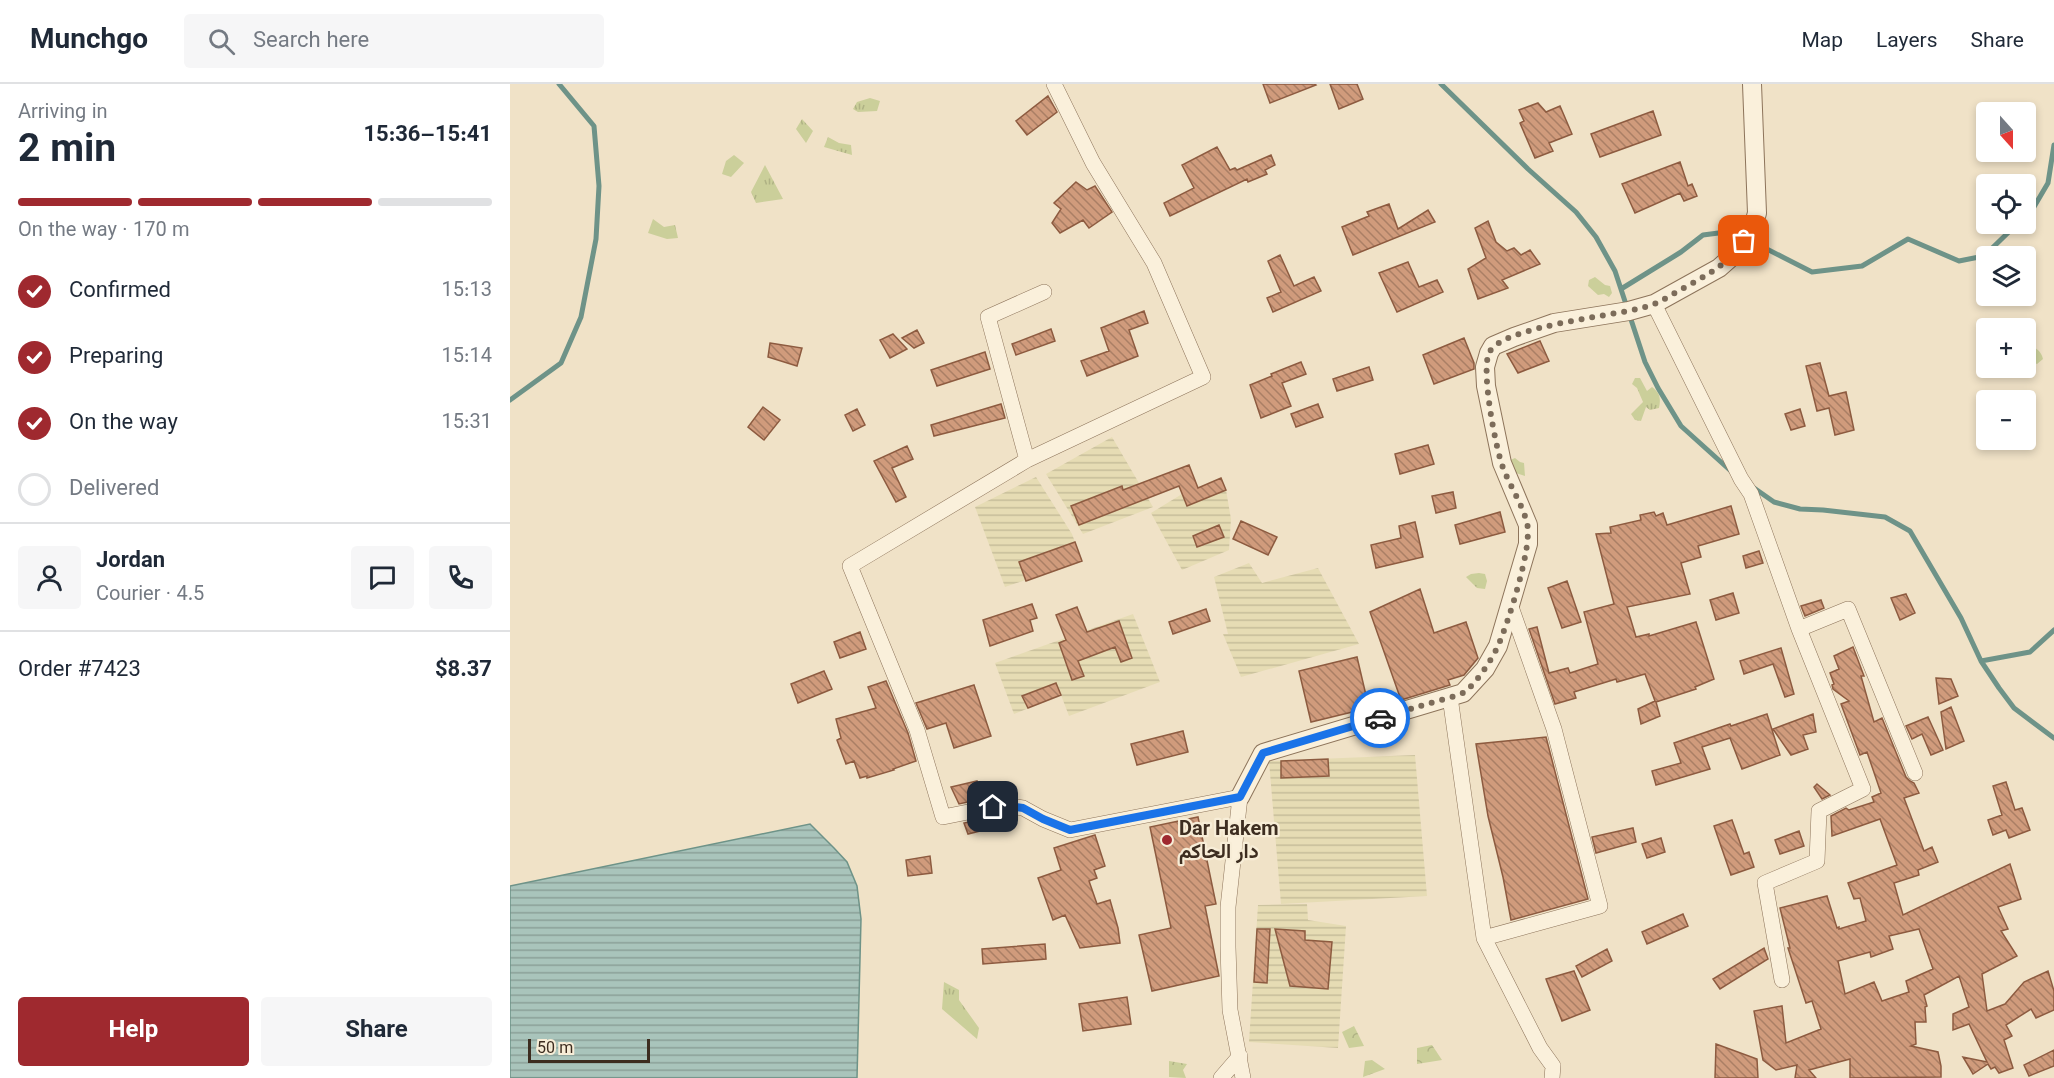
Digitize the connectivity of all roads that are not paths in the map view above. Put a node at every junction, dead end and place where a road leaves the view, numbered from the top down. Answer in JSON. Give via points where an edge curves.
{"nodes":[{"id":1,"x":1053,"y":84,"type":"edge"},
{"id":2,"x":1752,"y":84,"type":"edge"},
{"id":3,"x":1044,"y":292,"type":"dead end"},
{"id":4,"x":1654,"y":304,"type":"junction"},
{"id":5,"x":1027,"y":459,"type":"junction"},
{"id":6,"x":1511,"y":607,"type":"junction"},
{"id":7,"x":1799,"y":629,"type":"junction"},
{"id":8,"x":1450,"y":697,"type":"junction"},
{"id":9,"x":1915,"y":773,"type":"dead end"},
{"id":10,"x":1240,"y":797,"type":"junction"},
{"id":11,"x":1484,"y":938,"type":"junction"},
{"id":12,"x":1782,"y":980,"type":"dead end"},
{"id":13,"x":1240,"y":1056,"type":"junction"},
{"id":14,"x":1221,"y":1078,"type":"edge"},
{"id":15,"x":1243,"y":1078,"type":"edge"},
{"id":16,"x":1552,"y":1078,"type":"edge"}],
"edges":[{"from":1,"to":5,"type":"street","via":[[1093,163],[1154,262],[1203,377]]},
{"from":2,"to":4,"type":"street","via":[[1757,197],[1753,227],[1736,253],[1719,268]]},
{"from":3,"to":5,"type":"street","via":[[988,317]]},
{"from":4,"to":6,"type":"street","via":[[1554,323],[1493,346],[1489,353],[1486,386],[1502,464],[1528,525],[1528,549]]},
{"from":4,"to":7,"type":"street","via":[[1751,494]]},
{"from":5,"to":10,"type":"street","via":[[850,566],[917,730],[943,817],[1010,806],[1070,830]]},
{"from":6,"to":8,"type":"street","via":[[1485,669],[1464,693]]},
{"from":6,"to":11,"type":"street","via":[[1554,729],[1600,906]]},
{"from":7,"to":9,"type":"street","via":[[1848,609]]},
{"from":7,"to":12,"type":"street","via":[[1863,789],[1819,811],[1817,861],[1765,883]]},
{"from":8,"to":10,"type":"street","via":[[1263,753]]},
{"from":8,"to":11,"type":"street"},
{"from":10,"to":13,"type":"street","via":[[1228,907],[1228,947],[1230,1010]]},
{"from":11,"to":16,"type":"street","via":[[1553,1066]]},
{"from":13,"to":14,"type":"street"},
{"from":13,"to":15,"type":"street"}]}
